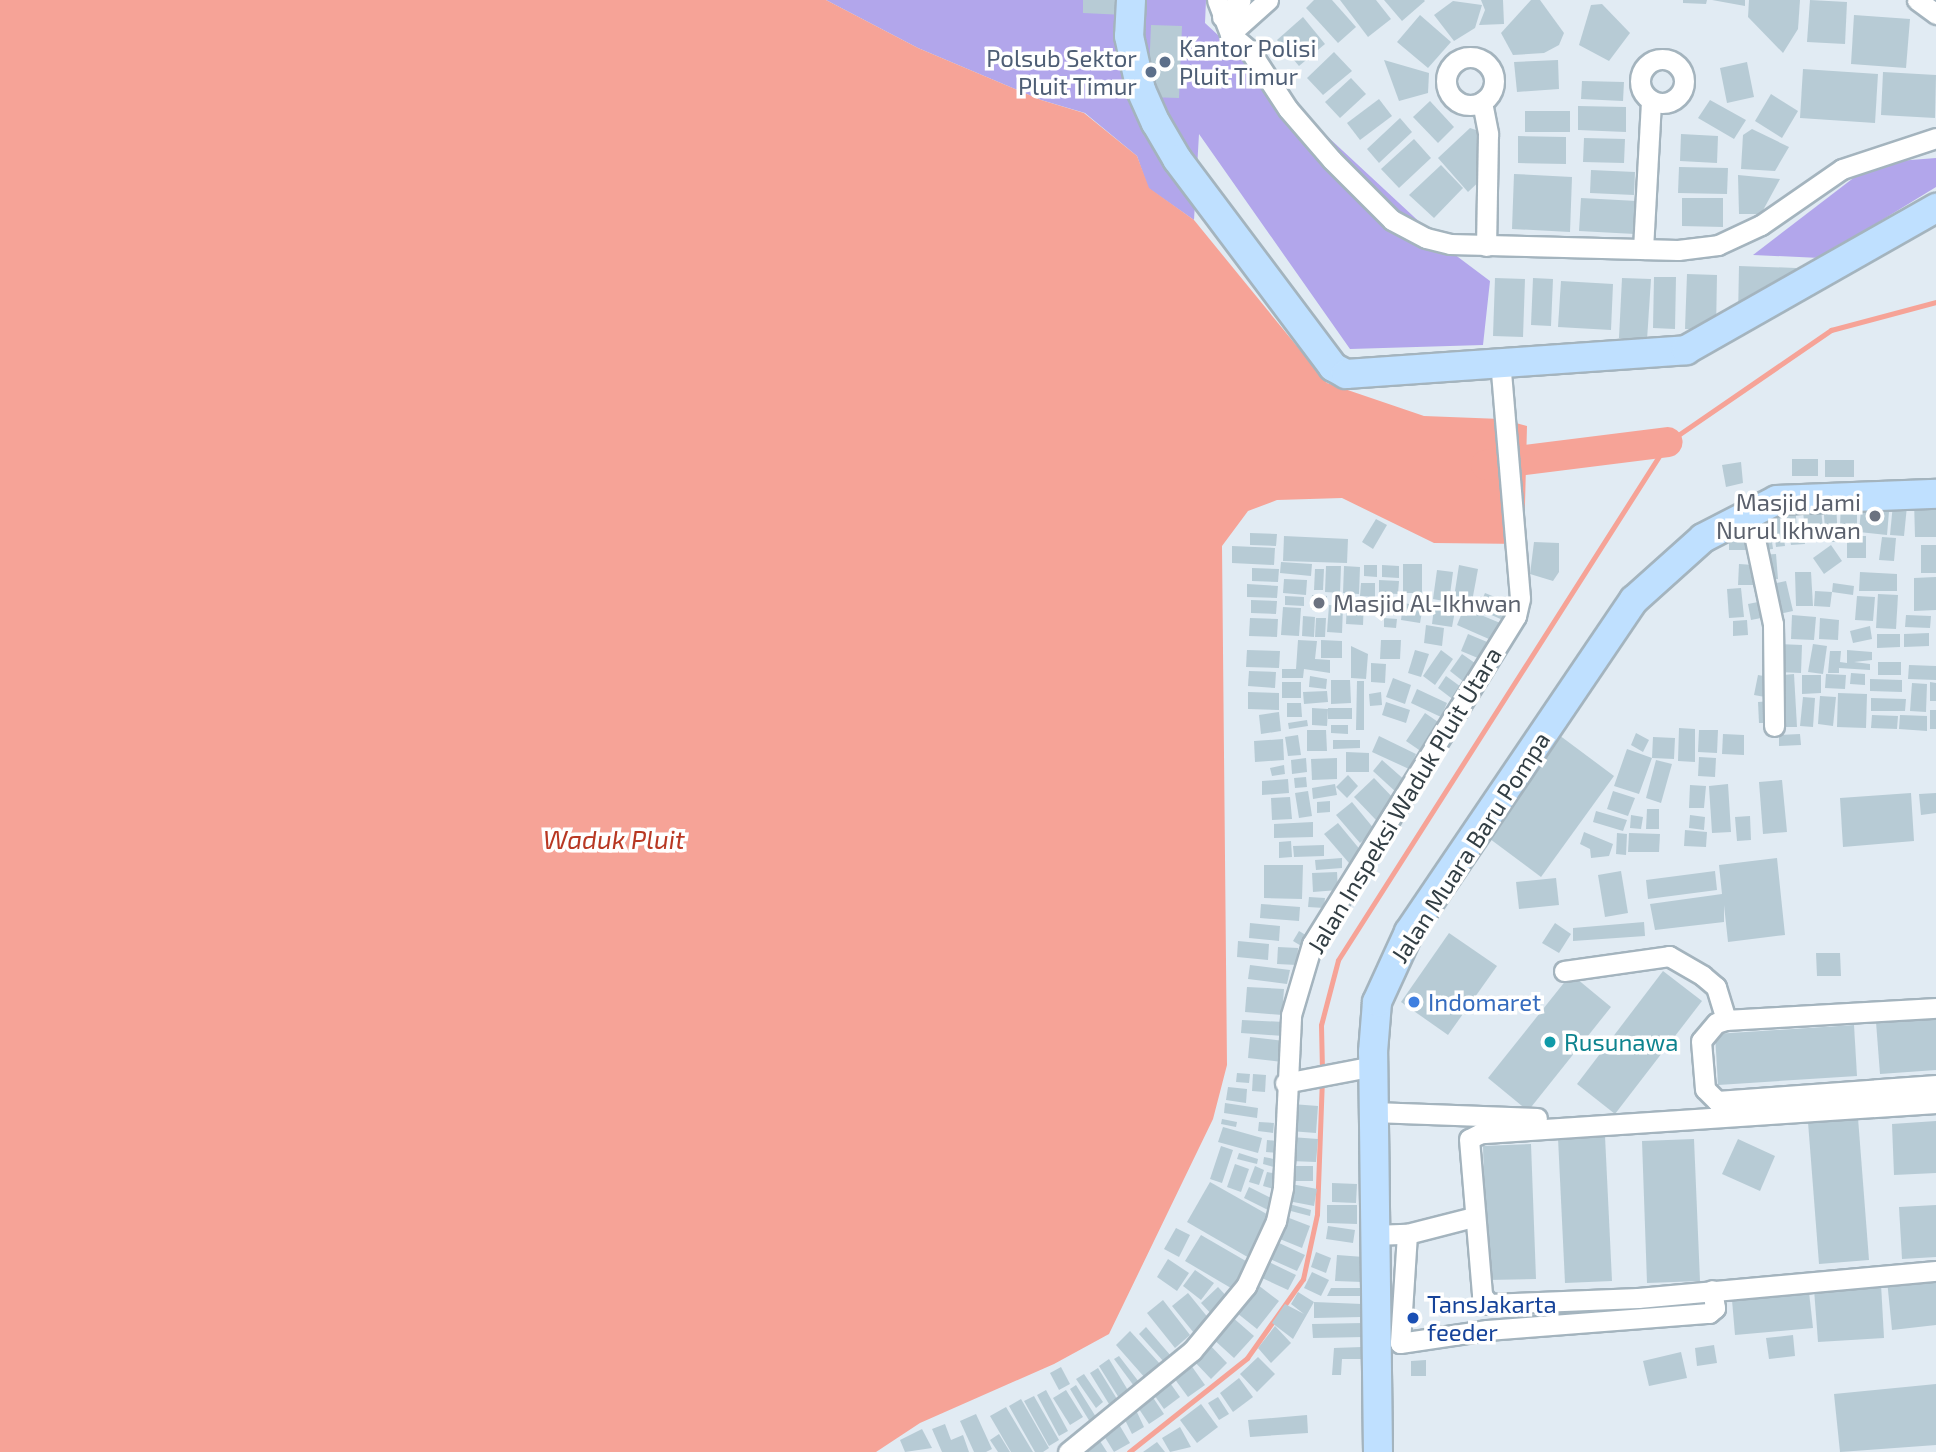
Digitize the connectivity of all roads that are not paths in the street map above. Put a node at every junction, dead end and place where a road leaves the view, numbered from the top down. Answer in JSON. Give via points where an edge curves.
{"nodes":[{"id":1,"x":1131,"y":0,"type":"edge"},
{"id":2,"x":1268,"y":0,"type":"edge"},
{"id":3,"x":1917,"y":0,"type":"edge"},
{"id":4,"x":1245,"y":6,"type":"edge"},
{"id":5,"x":1936,"y":14,"type":"edge"},
{"id":6,"x":1223,"y":17,"type":"edge"},
{"id":7,"x":1250,"y":51,"type":"junction"},
{"id":8,"x":1651,"y":101,"type":"dead end"},
{"id":9,"x":1482,"y":102,"type":"dead end"},
{"id":10,"x":1936,"y":138,"type":"edge"},
{"id":11,"x":1936,"y":208,"type":"edge"},
{"id":12,"x":1486,"y":246,"type":"junction"},
{"id":13,"x":1643,"y":249,"type":"junction"},
{"id":14,"x":1500,"y":360,"type":"junction"},
{"id":15,"x":1936,"y":494,"type":"edge"},
{"id":16,"x":1749,"y":511,"type":"junction"},
{"id":17,"x":1774,"y":726,"type":"dead end"},
{"id":18,"x":1563,"y":971,"type":"dead end"},
{"id":19,"x":1936,"y":1008,"type":"edge"},
{"id":20,"x":1726,"y":1020,"type":"junction"},
{"id":21,"x":1362,"y":1068,"type":"junction"},
{"id":22,"x":1294,"y":1082,"type":"junction"},
{"id":23,"x":1936,"y":1085,"type":"edge"},
{"id":24,"x":1936,"y":1103,"type":"edge"},
{"id":25,"x":1373,"y":1112,"type":"junction"},
{"id":26,"x":1543,"y":1131,"type":"junction"},
{"id":27,"x":1472,"y":1217,"type":"junction"},
{"id":28,"x":1407,"y":1234,"type":"junction"},
{"id":29,"x":1378,"y":1235,"type":"junction"},
{"id":30,"x":1936,"y":1271,"type":"edge"},
{"id":31,"x":1712,"y":1290,"type":"junction"},
{"id":32,"x":1068,"y":1452,"type":"edge"},
{"id":33,"x":1378,"y":1452,"type":"edge"}],
"edges":[{"from":1,"to":14,"type":"street","via":[[1129,36],[1140,90],[1156,123],[1177,159],[1333,367],[1346,374]]},
{"from":2,"to":4,"type":"street"},
{"from":3,"to":5,"type":"street"},
{"from":4,"to":6,"type":"street"},
{"from":4,"to":7,"type":"street"},
{"from":6,"to":7,"type":"street"},
{"from":7,"to":12,"type":"street","via":[[1288,109],[1392,220],[1426,238]]},
{"from":8,"to":13,"type":"street"},
{"from":9,"to":12,"type":"street","via":[[1488,134]]},
{"from":10,"to":13,"type":"street","via":[[1842,169],[1740,237],[1692,248]]},
{"from":11,"to":14,"type":"street","via":[[1686,350]]},
{"from":12,"to":13,"type":"street"},
{"from":14,"to":22,"type":"street","name":"Jalan Inspeksi Waduk Pluit Utara","via":[[1520,598],[1516,616],[1312,944],[1291,1015]]},
{"from":15,"to":16,"type":"street","name":"Jalan Muara Baru Pompa","via":[[1787,499]]},
{"from":16,"to":17,"type":"street","via":[[1773,624]]},
{"from":16,"to":21,"type":"street","name":"Jalan Muara Baru Pompa","via":[[1703,538],[1634,600],[1494,805],[1390,969],[1377,1002]]},
{"from":18,"to":20,"type":"street","via":[[1659,956],[1678,958],[1716,987]]},
{"from":19,"to":20,"type":"street"},
{"from":20,"to":23,"type":"street","via":[[1716,1023],[1702,1041],[1704,1089],[1717,1101]]},
{"from":21,"to":22,"type":"street"},
{"from":21,"to":25,"type":"street","name":"Jalan Muara Baru Pompa"},
{"from":22,"to":32,"type":"street","name":"Jalan Inspeksi Waduk Pluit Utara","via":[[1276,1221],[1246,1286],[1192,1351]]},
{"from":24,"to":26,"type":"street"},
{"from":25,"to":26,"type":"street","via":[[1539,1118]]},
{"from":25,"to":29,"type":"street","name":"Jalan Muara Baru Pompa"},
{"from":26,"to":27,"type":"street","via":[[1481,1133],[1469,1139]]},
{"from":27,"to":28,"type":"street"},
{"from":27,"to":31,"type":"street","via":[[1482,1295],[1489,1304]]},
{"from":28,"to":29,"type":"street"},
{"from":28,"to":31,"type":"street","via":[[1400,1343],[1488,1330],[1709,1313],[1715,1308]]},
{"from":29,"to":33,"type":"street","name":"Jalan Muara Baru Pompa"},
{"from":30,"to":31,"type":"street"}]}
